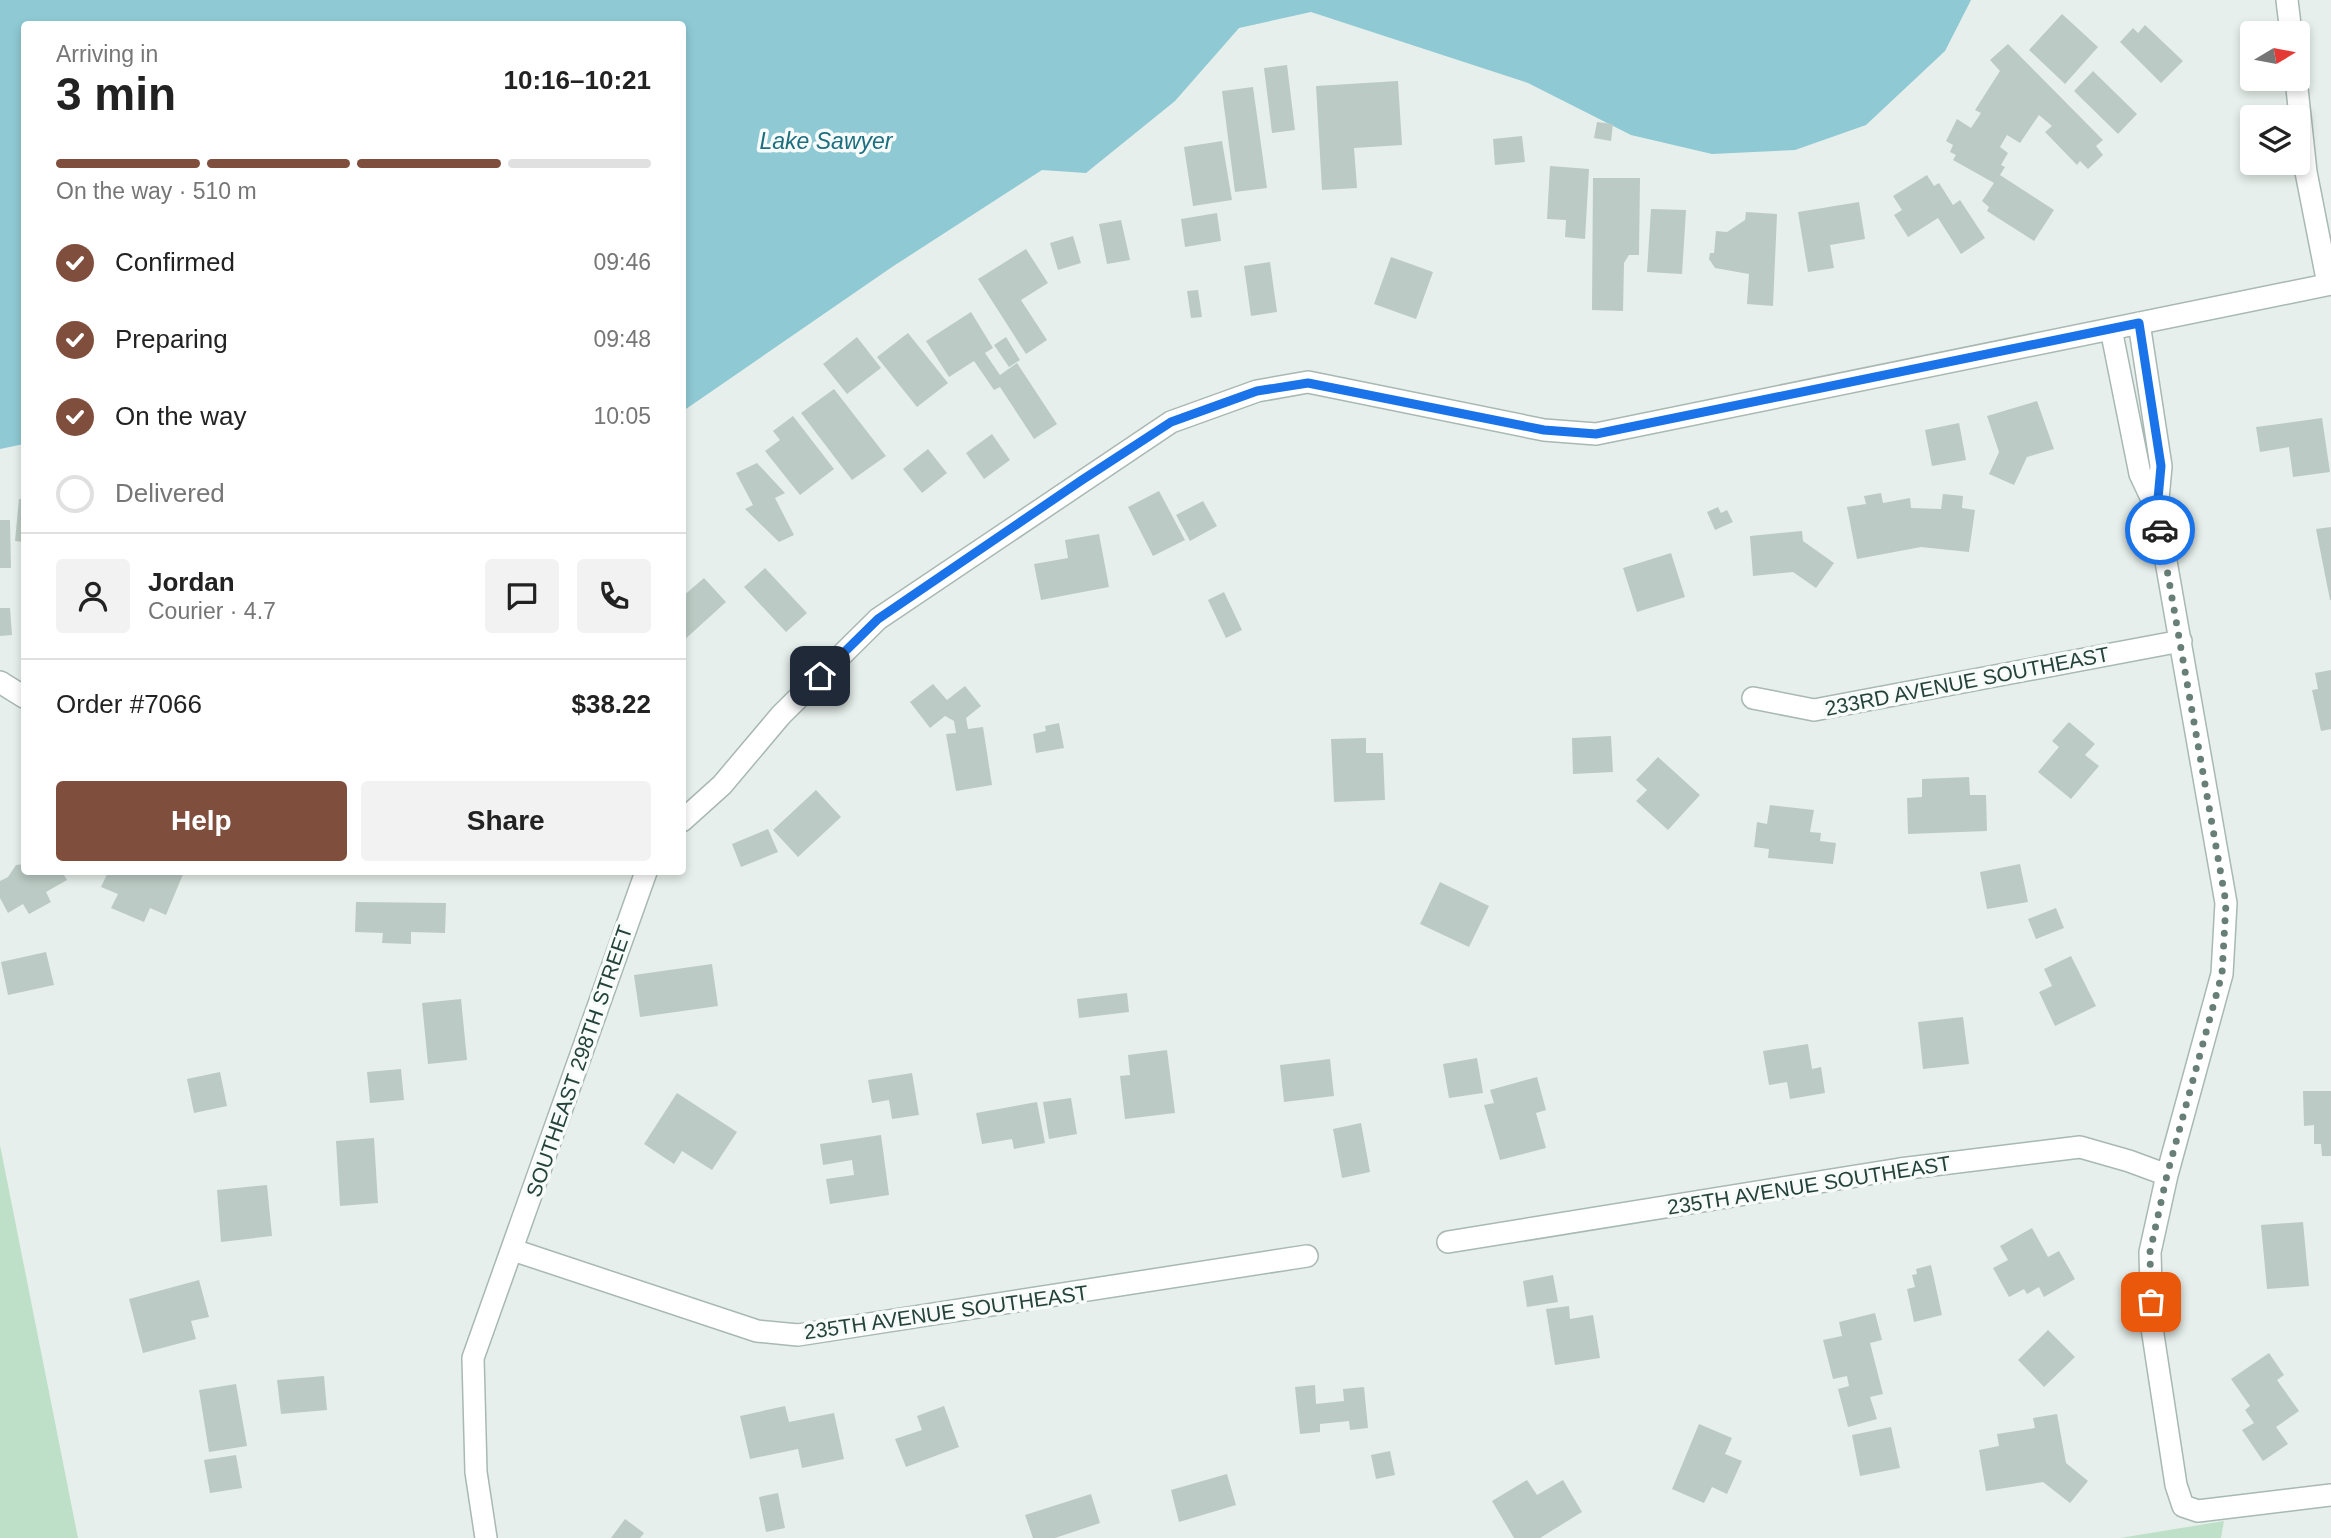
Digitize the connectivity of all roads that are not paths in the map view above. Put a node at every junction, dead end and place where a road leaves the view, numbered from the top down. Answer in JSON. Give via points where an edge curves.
{"nodes":[{"id":1,"x":2287,"y":0,"type":"edge"},
{"id":2,"x":2290,"y":21,"type":"edge"},
{"id":3,"x":2297,"y":91,"type":"edge"},
{"id":4,"x":2329,"y":284,"type":"edge"},
{"id":5,"x":2139,"y":323,"type":"junction"},
{"id":6,"x":2111,"y":329,"type":"junction"},
{"id":7,"x":2157,"y":510,"type":"junction"},
{"id":8,"x":2181,"y":641,"type":"junction"},
{"id":9,"x":0,"y":682,"type":"edge"},
{"id":10,"x":21,"y":695,"type":"edge"},
{"id":11,"x":1753,"y":698,"type":"dead end"},
{"id":12,"x":686,"y":817,"type":"edge"},
{"id":13,"x":645,"y":875,"type":"edge"},
{"id":14,"x":2167,"y":1175,"type":"junction"},
{"id":15,"x":1448,"y":1242,"type":"dead end"},
{"id":16,"x":513,"y":1250,"type":"junction"},
{"id":17,"x":1307,"y":1256,"type":"dead end"},
{"id":18,"x":2331,"y":1495,"type":"edge"},
{"id":19,"x":486,"y":1538,"type":"edge"}],
"edges":[{"from":1,"to":2,"type":"street"},
{"from":3,"to":4,"type":"street","via":[[2306,172]]},
{"from":4,"to":5,"type":"street"},
{"from":5,"to":6,"type":"street"},
{"from":5,"to":7,"type":"street","via":[[2161,466]]},
{"from":6,"to":7,"type":"street","via":[[2140,474]]},
{"from":6,"to":12,"type":"street","via":[[1596,434],[1544,430],[1308,383],[1257,391],[1206,408],[1171,422],[878,619]]},
{"from":7,"to":8,"type":"street"},
{"from":8,"to":11,"type":"street","name":"233RD AVENUE SOUTHEAST","via":[[1814,710]]},
{"from":8,"to":14,"type":"street","via":[[2226,903],[2222,974]]},
{"from":9,"to":10,"type":"street"},
{"from":13,"to":16,"type":"street","name":"SOUTHEAST 298TH STREET"},
{"from":14,"to":15,"type":"street","name":"235TH AVENUE SOUTHEAST","via":[[2080,1147],[1900,1169]]},
{"from":14,"to":18,"type":"street","via":[[2150,1252],[2152,1328],[2183,1506],[2199,1511]]},
{"from":16,"to":17,"type":"street","name":"235TH AVENUE SOUTHEAST","via":[[757,1331],[798,1335]]},
{"from":16,"to":19,"type":"street","name":"SOUTHEAST 298TH STREET","via":[[473,1358],[475,1472]]}]}
